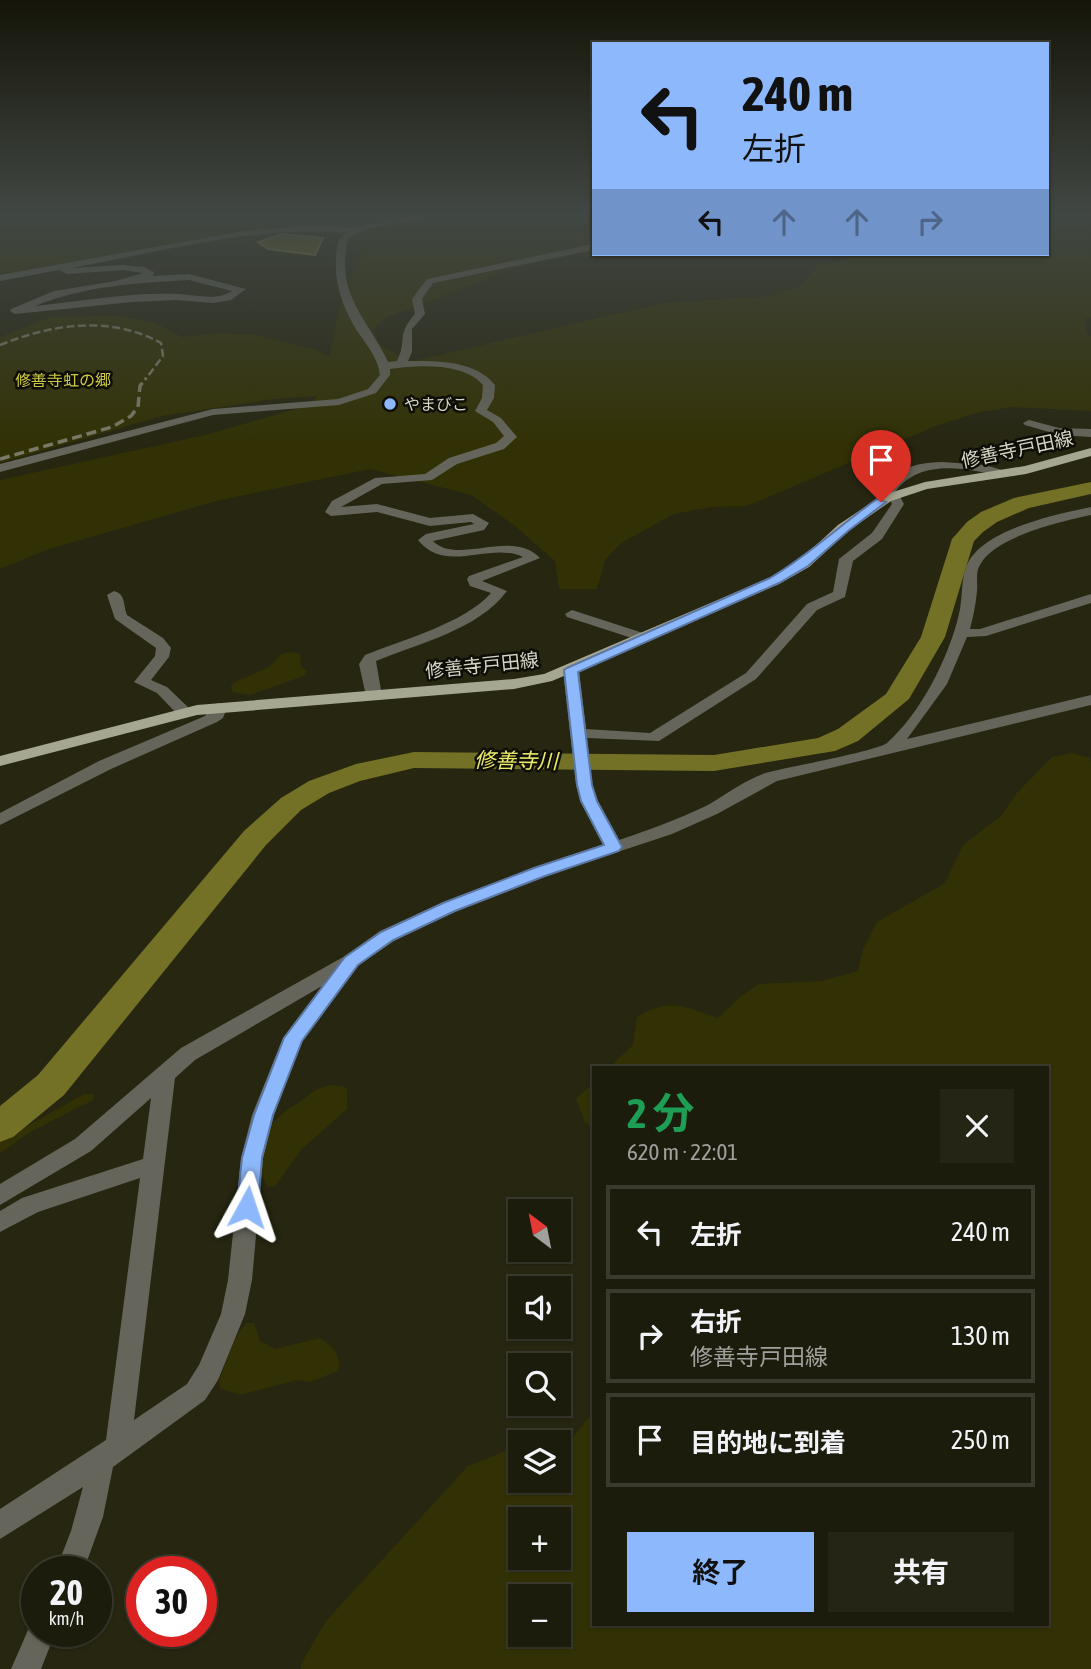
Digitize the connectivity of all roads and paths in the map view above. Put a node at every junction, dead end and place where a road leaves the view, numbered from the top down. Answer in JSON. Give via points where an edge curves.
{"nodes":[{"id":1,"x":72,"y":290,"type":"edge"},
{"id":2,"x":239,"y":290,"type":"edge"},
{"id":3,"x":344,"y":290,"type":"edge"},
{"id":4,"x":422,"y":290,"type":"edge"},
{"id":5,"x":401,"y":363,"type":"junction"},
{"id":6,"x":385,"y":366,"type":"junction"},
{"id":7,"x":1029,"y":423,"type":"dead end"},
{"id":8,"x":1091,"y":433,"type":"edge"},
{"id":9,"x":1091,"y":452,"type":"edge"},
{"id":10,"x":0,"y":468,"type":"edge"},
{"id":11,"x":889,"y":498,"type":"junction"},
{"id":12,"x":1084,"y":512,"type":"edge"},
{"id":13,"x":1089,"y":526,"type":"dead end"},
{"id":14,"x":114,"y":595,"type":"dead end"},
{"id":15,"x":1088,"y":602,"type":"edge"},
{"id":16,"x":572,"y":614,"type":"dead end"},
{"id":17,"x":961,"y":633,"type":"junction"},
{"id":18,"x":644,"y":638,"type":"junction"},
{"id":19,"x":571,"y":670,"type":"junction"},
{"id":20,"x":374,"y":696,"type":"junction"},
{"id":21,"x":1091,"y":701,"type":"edge"},
{"id":22,"x":219,"y":708,"type":"junction"},
{"id":23,"x":185,"y":713,"type":"junction"},
{"id":24,"x":581,"y":738,"type":"junction"},
{"id":25,"x":891,"y":748,"type":"junction"},
{"id":26,"x":0,"y":761,"type":"edge"},
{"id":27,"x":0,"y":820,"type":"edge"},
{"id":28,"x":614,"y":847,"type":"junction"},
{"id":29,"x":352,"y":961,"type":"junction"},
{"id":30,"x":165,"y":1072,"type":"junction"},
{"id":31,"x":152,"y":1165,"type":"junction"},
{"id":32,"x":0,"y":1196,"type":"edge"},
{"id":33,"x":0,"y":1222,"type":"edge"},
{"id":34,"x":109,"y":1454,"type":"junction"},
{"id":35,"x":0,"y":1525,"type":"edge"},
{"id":36,"x":76,"y":1556,"type":"edge"},
{"id":37,"x":35,"y":1647,"type":"edge"},
{"id":38,"x":26,"y":1669,"type":"edge"}],
"edges":[{"from":1,"to":2,"type":"street","via":[[15,311],[132,299],[214,300]]},
{"from":3,"to":6,"type":"street","via":[[349,307]]},
{"from":4,"to":5,"type":"street","via":[[417,299],[419,317],[407,329],[407,352]]},
{"from":5,"to":6,"type":"street"},
{"from":5,"to":20,"type":"street","via":[[475,371],[489,385],[481,411],[497,420],[511,437],[500,446],[453,461],[428,477],[379,481],[331,512],[377,508],[430,522],[473,518],[482,523],[479,527],[432,537],[426,544],[456,553],[520,551],[533,558],[474,579],[500,591],[483,607],[370,659],[367,664]]},
{"from":6,"to":10,"type":"street","via":[[380,384],[350,399],[213,412]]},
{"from":7,"to":8,"type":"street"},
{"from":9,"to":11,"type":"main road","name":"修善寺戸田線","via":[[1006,473],[925,486]]},
{"from":11,"to":18,"type":"main road","name":"修善寺戸田線","via":[[843,528],[804,564]]},
{"from":11,"to":24,"type":"street","via":[[898,504],[877,536],[846,559],[840,594],[812,607],[751,676],[653,738]]},
{"from":12,"to":13,"type":"street"},
{"from":12,"to":17,"type":"street","via":[[1013,534],[981,555],[972,566]]},
{"from":14,"to":23,"type":"street","via":[[120,618],[164,648],[142,682],[166,692]]},
{"from":15,"to":17,"type":"street","via":[[981,633]]},
{"from":16,"to":18,"type":"street"},
{"from":17,"to":25,"type":"street","via":[[937,691]]},
{"from":18,"to":19,"type":"main road","name":"修善寺戸田線"},
{"from":19,"to":20,"type":"main road","name":"修善寺戸田線","via":[[532,682]]},
{"from":19,"to":24,"type":"street"},
{"from":20,"to":22,"type":"main road","name":"修善寺戸田線"},
{"from":21,"to":25,"type":"street"},
{"from":22,"to":23,"type":"main road","name":"修善寺戸田線"},
{"from":22,"to":27,"type":"street","via":[[211,719],[105,765]]},
{"from":23,"to":26,"type":"main road","name":"修善寺戸田線"},
{"from":24,"to":28,"type":"street","via":[[584,785]]},
{"from":25,"to":28,"type":"street","via":[[771,777],[689,820]]},
{"from":28,"to":29,"type":"street","via":[[449,907],[387,936]]},
{"from":29,"to":30,"type":"street","via":[[228,1030]]},
{"from":29,"to":34,"type":"street","via":[[293,1038],[264,1115],[252,1158],[236,1303],[209,1372],[196,1392]]},
{"from":30,"to":31,"type":"street"},
{"from":30,"to":32,"type":"street","via":[[83,1145]]},
{"from":31,"to":33,"type":"street","via":[[30,1205]]},
{"from":31,"to":34,"type":"street"},
{"from":34,"to":35,"type":"street"},
{"from":34,"to":36,"type":"street"},
{"from":37,"to":38,"type":"street"}]}
